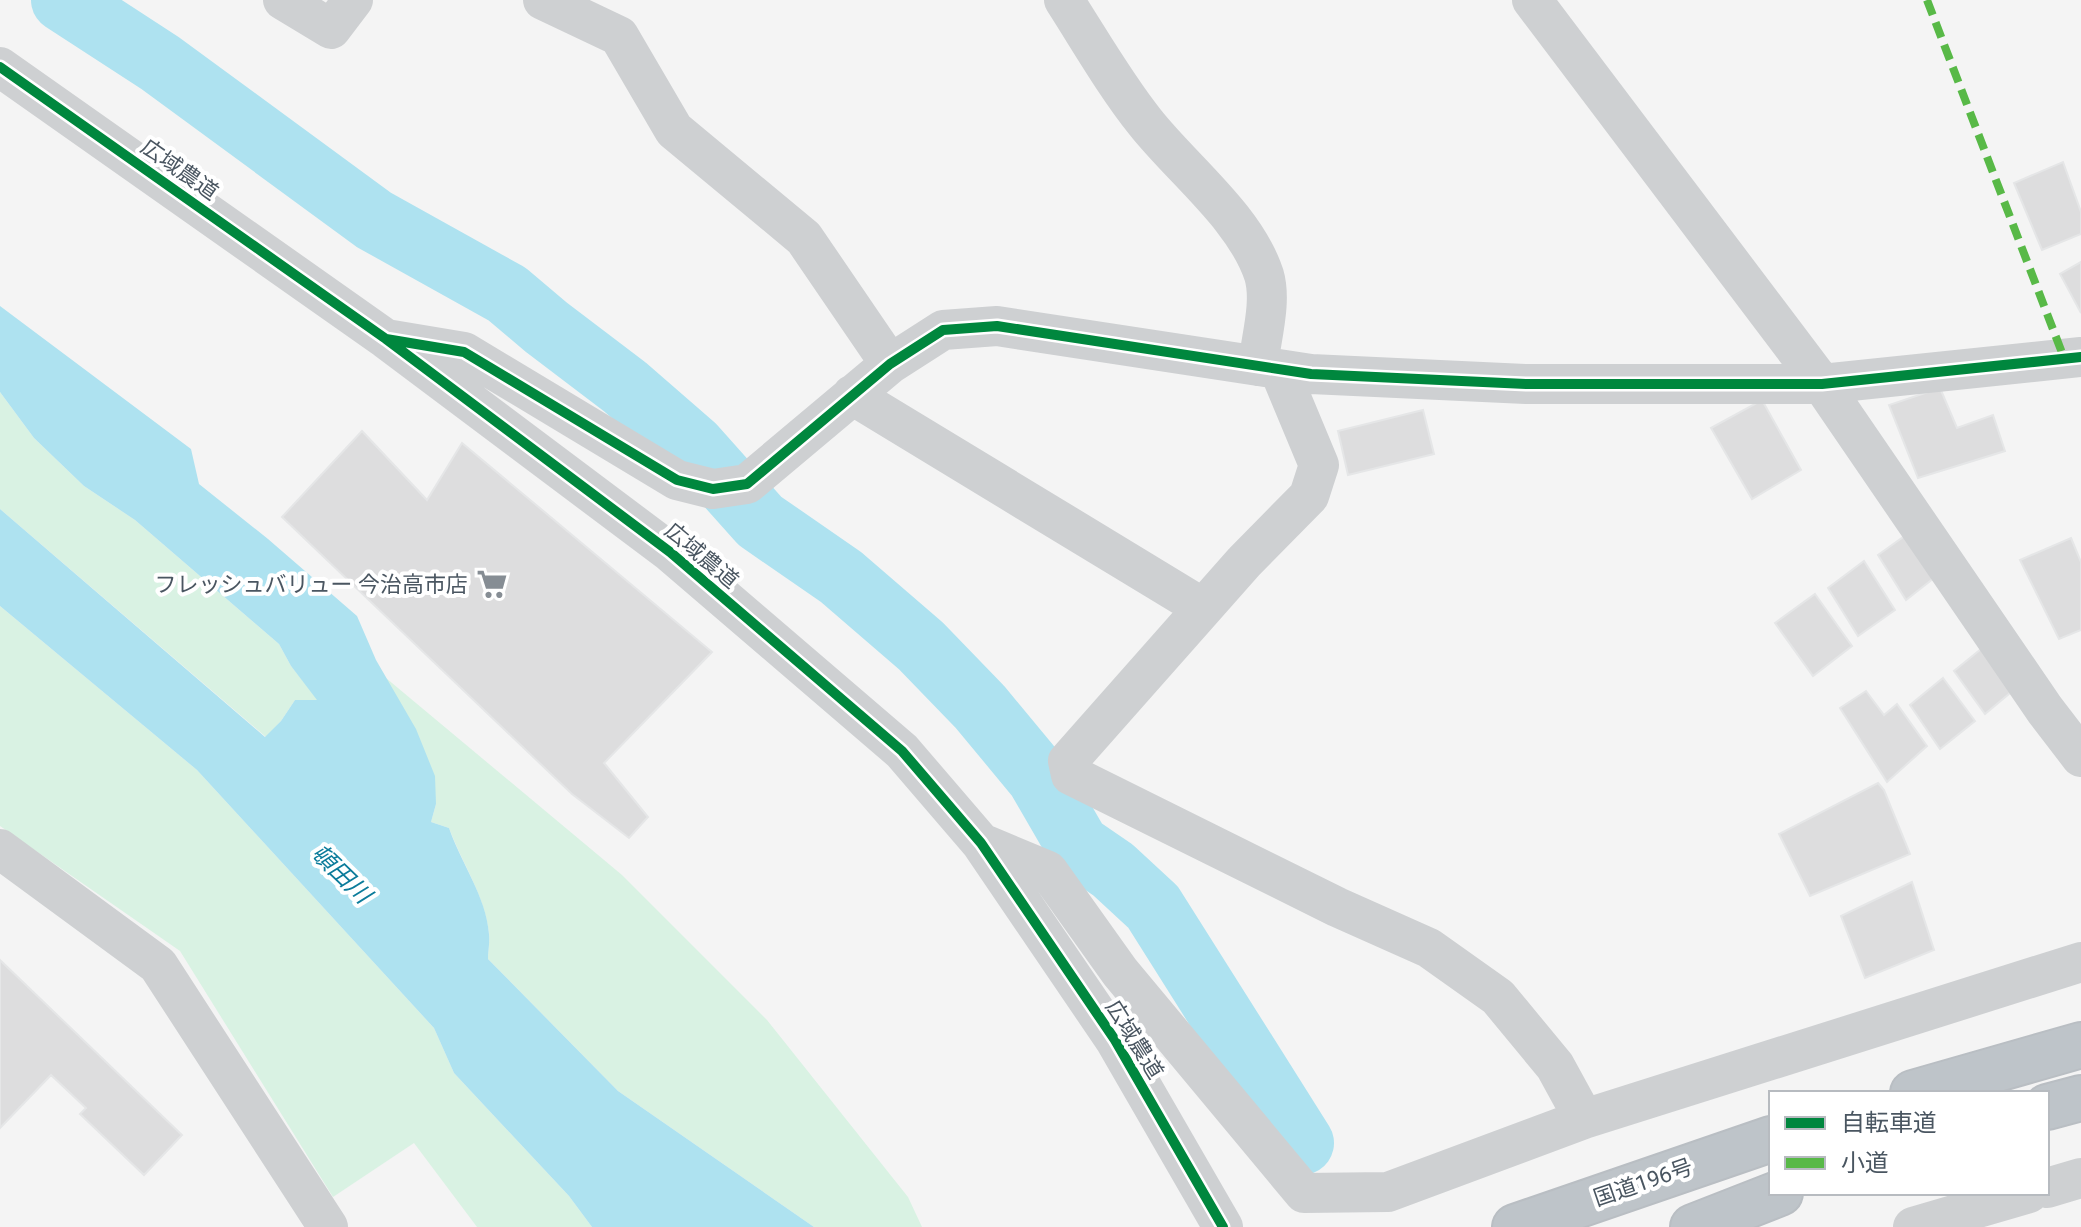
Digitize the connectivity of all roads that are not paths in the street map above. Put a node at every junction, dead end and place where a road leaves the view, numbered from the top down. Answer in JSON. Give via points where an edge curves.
{"nodes":[{"id":1,"x":283,"y":0,"type":"edge"},
{"id":2,"x":353,"y":0,"type":"edge"},
{"id":3,"x":543,"y":0,"type":"edge"},
{"id":4,"x":1064,"y":0,"type":"edge"},
{"id":5,"x":1532,"y":0,"type":"edge"},
{"id":6,"x":0,"y":67,"type":"edge"},
{"id":7,"x":386,"y":339,"type":"junction"},
{"id":8,"x":2081,"y":357,"type":"edge"},
{"id":9,"x":890,"y":364,"type":"junction"},
{"id":10,"x":1268,"y":368,"type":"junction"},
{"id":11,"x":1822,"y":384,"type":"junction"},
{"id":12,"x":852,"y":395,"type":"junction"},
{"id":13,"x":1203,"y":608,"type":"junction"},
{"id":14,"x":2081,"y":757,"type":"edge"},
{"id":15,"x":981,"y":843,"type":"junction"},
{"id":16,"x":0,"y":849,"type":"edge"},
{"id":17,"x":2081,"y":962,"type":"edge"},
{"id":18,"x":2081,"y":1045,"type":"edge"},
{"id":19,"x":1920,"y":1091,"type":"edge"},
{"id":20,"x":2081,"y":1098,"type":"edge"},
{"id":21,"x":2049,"y":1106,"type":"edge"},
{"id":22,"x":1584,"y":1119,"type":"junction"},
{"id":23,"x":1769,"y":1140,"type":"edge"},
{"id":24,"x":2081,"y":1178,"type":"edge"},
{"id":25,"x":2049,"y":1187,"type":"edge"},
{"id":26,"x":1775,"y":1195,"type":"edge"},
{"id":27,"x":2022,"y":1195,"type":"edge"},
{"id":28,"x":328,"y":1227,"type":"edge"},
{"id":29,"x":1223,"y":1227,"type":"edge"},
{"id":30,"x":1515,"y":1227,"type":"edge"},
{"id":31,"x":1693,"y":1227,"type":"edge"},
{"id":32,"x":1913,"y":1227,"type":"edge"}],
"edges":[{"from":1,"to":2,"type":"street","via":[[331,29]]},
{"from":3,"to":9,"type":"street","via":[[619,36],[674,130],[804,238]]},
{"from":4,"to":10,"type":"street","via":[[1144,122],[1220,204],[1252,250],[1264,277]]},
{"from":5,"to":11,"type":"street"},
{"from":6,"to":7,"type":"street","name":"広域農道"},
{"from":7,"to":12,"type":"street","via":[[464,352],[677,480],[713,489],[747,484]]},
{"from":7,"to":15,"type":"street","name":"広域農道","via":[[670,552],[902,751]]},
{"from":8,"to":11,"type":"street"},
{"from":9,"to":10,"type":"street","via":[[943,330],[997,326]]},
{"from":9,"to":12,"type":"street"},
{"from":10,"to":11,"type":"street","via":[[1526,384]]},
{"from":10,"to":13,"type":"street","via":[[1319,465],[1309,496]]},
{"from":11,"to":14,"type":"street"},
{"from":12,"to":13,"type":"street"},
{"from":13,"to":22,"type":"street","via":[[1068,761],[1071,775],[1429,948],[1498,997],[1555,1066]]},
{"from":15,"to":22,"type":"street","via":[[1048,871],[1120,972],[1304,1193],[1388,1192]]},
{"from":15,"to":29,"type":"street","name":"広域農道","via":[[1115,1040]]},
{"from":16,"to":28,"type":"street","via":[[158,965]]},
{"from":17,"to":22,"type":"street"},
{"from":18,"to":19,"type":"highway"},
{"from":20,"to":21,"type":"highway"},
{"from":23,"to":30,"type":"highway","name":"国道196号"},
{"from":24,"to":25,"type":"street"},
{"from":26,"to":31,"type":"highway"},
{"from":27,"to":32,"type":"street"}]}
